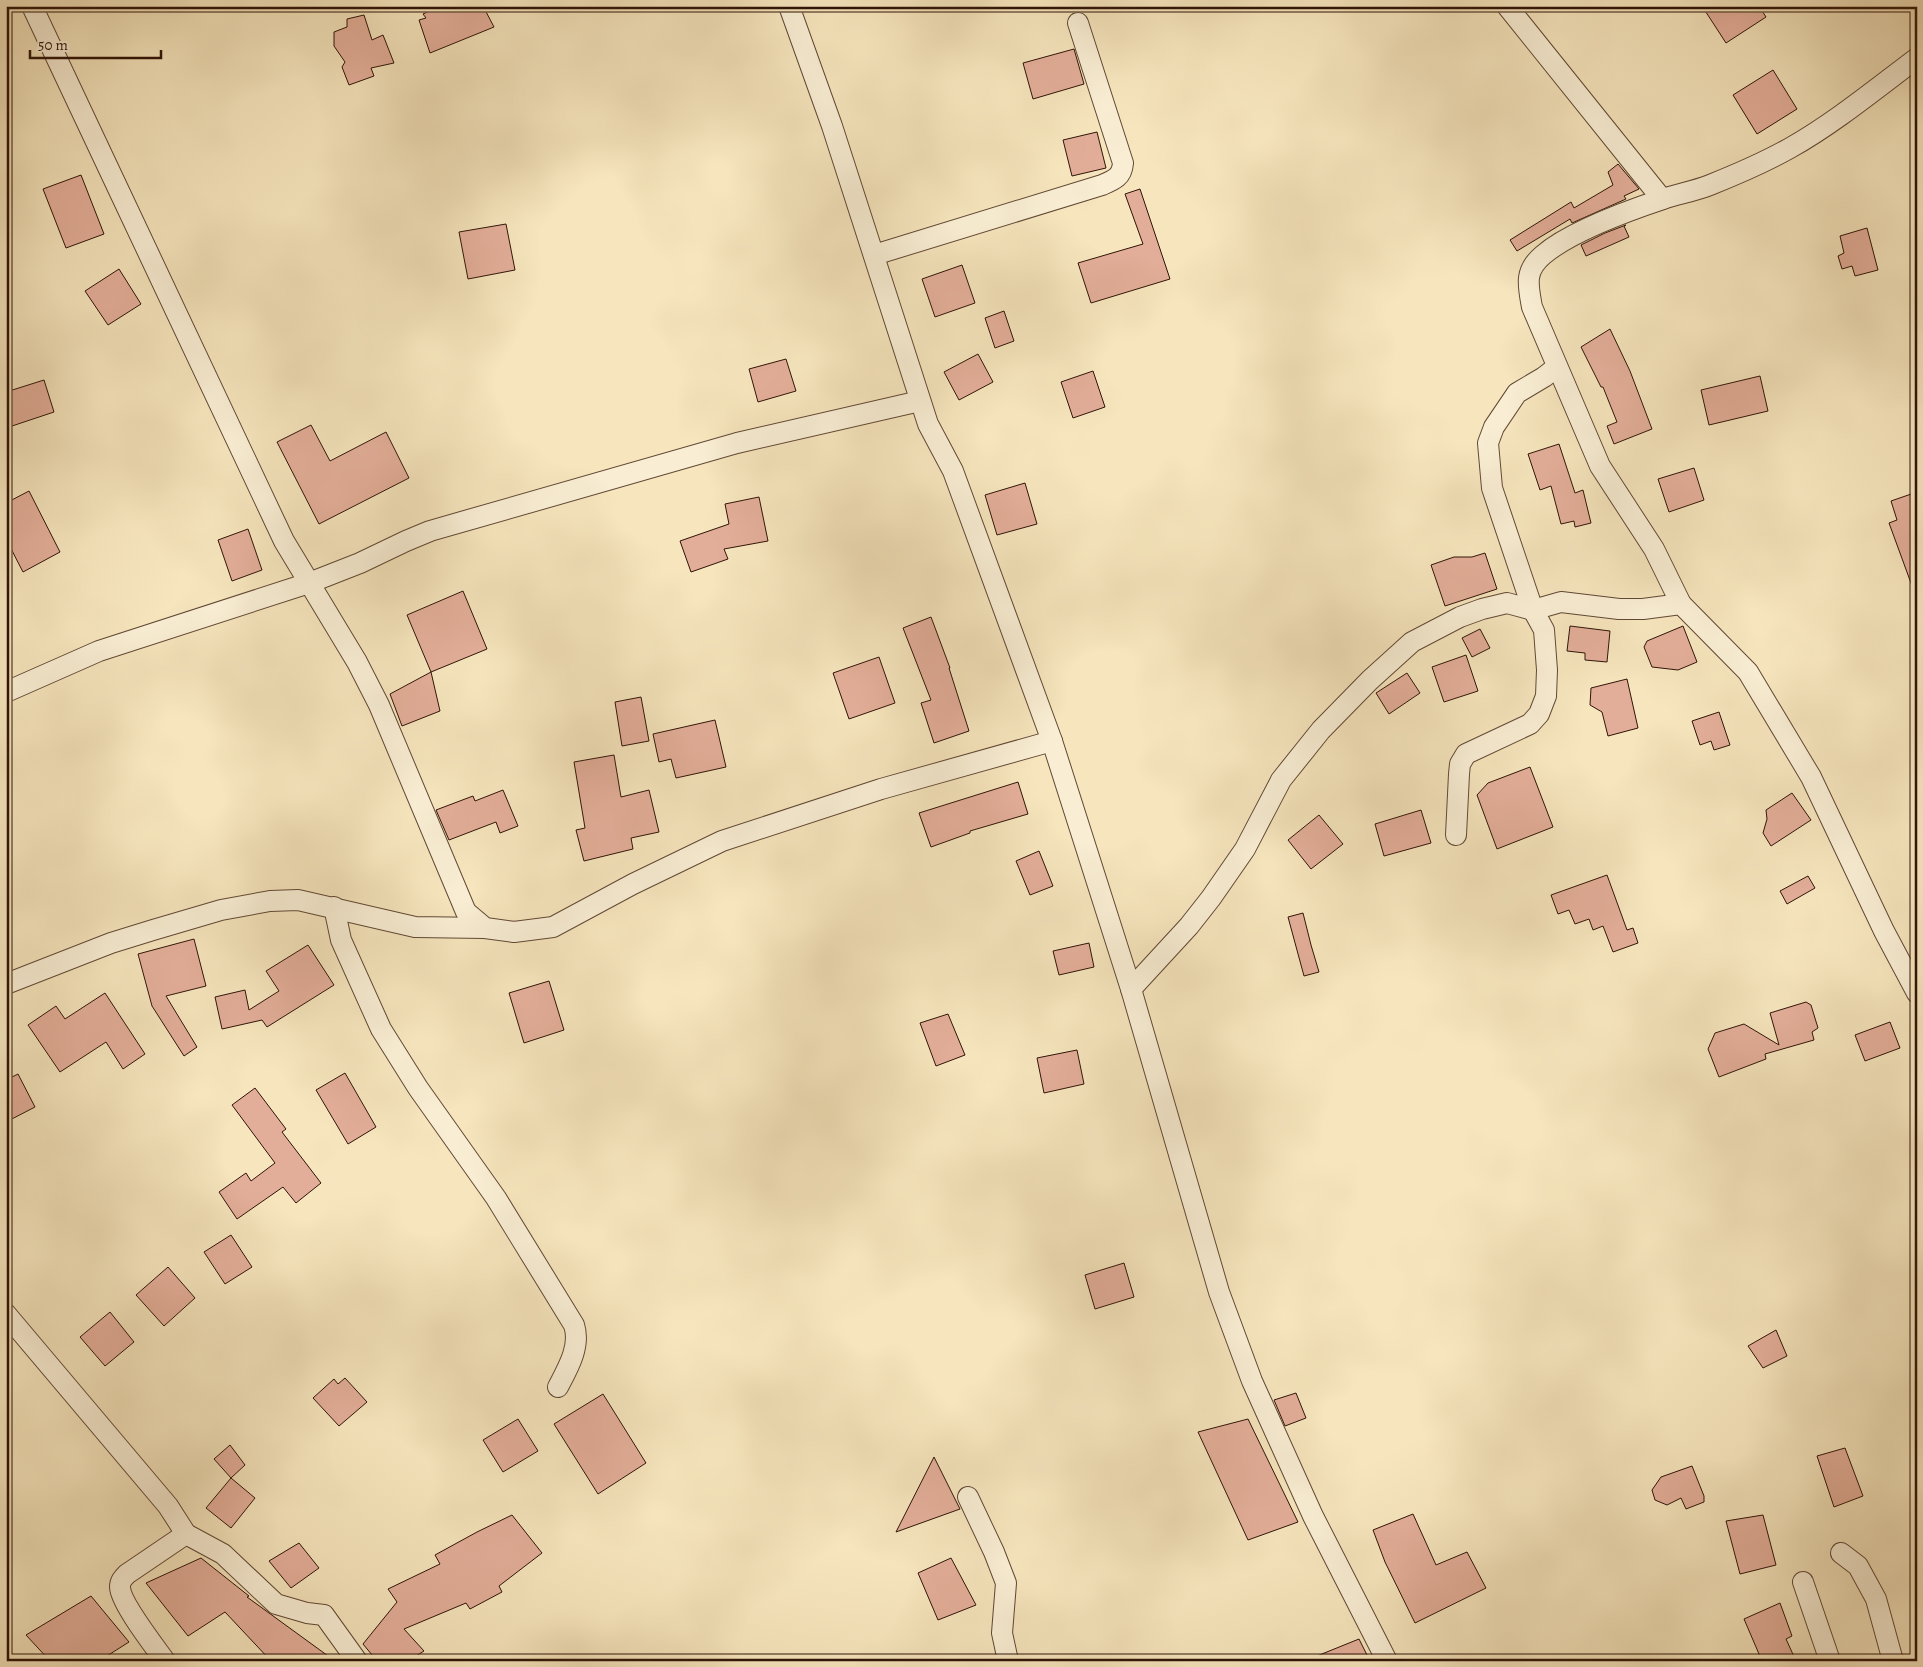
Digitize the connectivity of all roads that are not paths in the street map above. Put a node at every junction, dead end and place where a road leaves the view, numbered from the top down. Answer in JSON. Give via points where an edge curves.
{"nodes":[{"id":1,"x":32,"y":6,"type":"edge"},
{"id":2,"x":789,"y":6,"type":"edge"},
{"id":3,"x":1507,"y":6,"type":"edge"},
{"id":4,"x":1078,"y":23,"type":"dead end"},
{"id":5,"x":1917,"y":58,"type":"edge"},
{"id":6,"x":1662,"y":199,"type":"junction"},
{"id":7,"x":874,"y":255,"type":"junction"},
{"id":8,"x":1556,"y":367,"type":"junction"},
{"id":9,"x":920,"y":400,"type":"junction"},
{"id":10,"x":309,"y":583,"type":"junction"},
{"id":11,"x":1682,"y":604,"type":"junction"},
{"id":12,"x":1533,"y":610,"type":"junction"},
{"id":13,"x":6,"y":692,"type":"edge"},
{"id":14,"x":1052,"y":741,"type":"junction"},
{"id":15,"x":1456,"y":835,"type":"dead end"},
{"id":16,"x":334,"y":907,"type":"junction"},
{"id":17,"x":485,"y":928,"type":"junction"},
{"id":18,"x":6,"y":984,"type":"edge"},
{"id":19,"x":1131,"y":989,"type":"junction"},
{"id":20,"x":1917,"y":993,"type":"edge"},
{"id":21,"x":6,"y":1314,"type":"edge"},
{"id":22,"x":558,"y":1387,"type":"dead end"},
{"id":23,"x":968,"y":1497,"type":"dead end"},
{"id":24,"x":186,"y":1534,"type":"junction"},
{"id":25,"x":1841,"y":1553,"type":"dead end"},
{"id":26,"x":1802,"y":1582,"type":"dead end"},
{"id":27,"x":165,"y":1661,"type":"edge"},
{"id":28,"x":357,"y":1661,"type":"edge"},
{"id":29,"x":1008,"y":1661,"type":"edge"},
{"id":30,"x":1387,"y":1661,"type":"edge"},
{"id":31,"x":1830,"y":1661,"type":"edge"},
{"id":32,"x":1893,"y":1661,"type":"edge"}],
"edges":[{"from":1,"to":10,"type":"street","via":[[284,541]]},
{"from":2,"to":7,"type":"street"},
{"from":3,"to":6,"type":"street"},
{"from":4,"to":7,"type":"street","via":[[1123,163],[1119,176],[1115,180]]},
{"from":5,"to":6,"type":"street","via":[[1851,108],[1790,148],[1710,185]]},
{"from":6,"to":8,"type":"street","via":[[1585,229],[1541,256],[1533,267],[1527,279],[1532,307]]},
{"from":7,"to":9,"type":"street"},
{"from":8,"to":11,"type":"street","via":[[1600,466],[1654,549]]},
{"from":8,"to":12,"type":"street","via":[[1517,392],[1494,427],[1488,443],[1492,488]]},
{"from":9,"to":10,"type":"street","via":[[737,443],[466,520],[406,540]]},
{"from":9,"to":14,"type":"street","via":[[928,424],[953,471]]},
{"from":10,"to":13,"type":"street","via":[[99,651]]},
{"from":10,"to":17,"type":"street","via":[[379,705],[466,912]]},
{"from":11,"to":12,"type":"street","via":[[1618,609],[1561,602]]},
{"from":11,"to":20,"type":"street","via":[[1748,672],[1811,777]]},
{"from":12,"to":15,"type":"street","via":[[1544,630],[1546,696],[1539,714],[1530,724],[1466,754],[1460,764]]},
{"from":12,"to":19,"type":"street","via":[[1507,603],[1460,616],[1412,642],[1370,680],[1321,730],[1281,780],[1245,849],[1211,898]]},
{"from":14,"to":17,"type":"street","via":[[881,788],[722,841],[552,927],[514,932]]},
{"from":14,"to":19,"type":"street"},
{"from":16,"to":17,"type":"street","via":[[415,927]]},
{"from":16,"to":18,"type":"street","via":[[298,900],[270,901],[221,910],[111,943]]},
{"from":16,"to":22,"type":"street","via":[[341,940],[381,1029],[418,1088],[496,1198],[574,1325],[577,1335],[575,1348]]},
{"from":19,"to":30,"type":"street","via":[[1219,1292],[1252,1381],[1313,1516]]},
{"from":21,"to":24,"type":"street","via":[[168,1506]]},
{"from":23,"to":29,"type":"street","via":[[1006,1583],[1002,1633]]},
{"from":24,"to":27,"type":"street","via":[[121,1580],[120,1588],[127,1604]]},
{"from":24,"to":28,"type":"street","via":[[223,1554],[276,1604],[324,1615]]},
{"from":25,"to":32,"type":"street","via":[[1858,1566],[1876,1600]]},
{"from":26,"to":31,"type":"street"}]}
